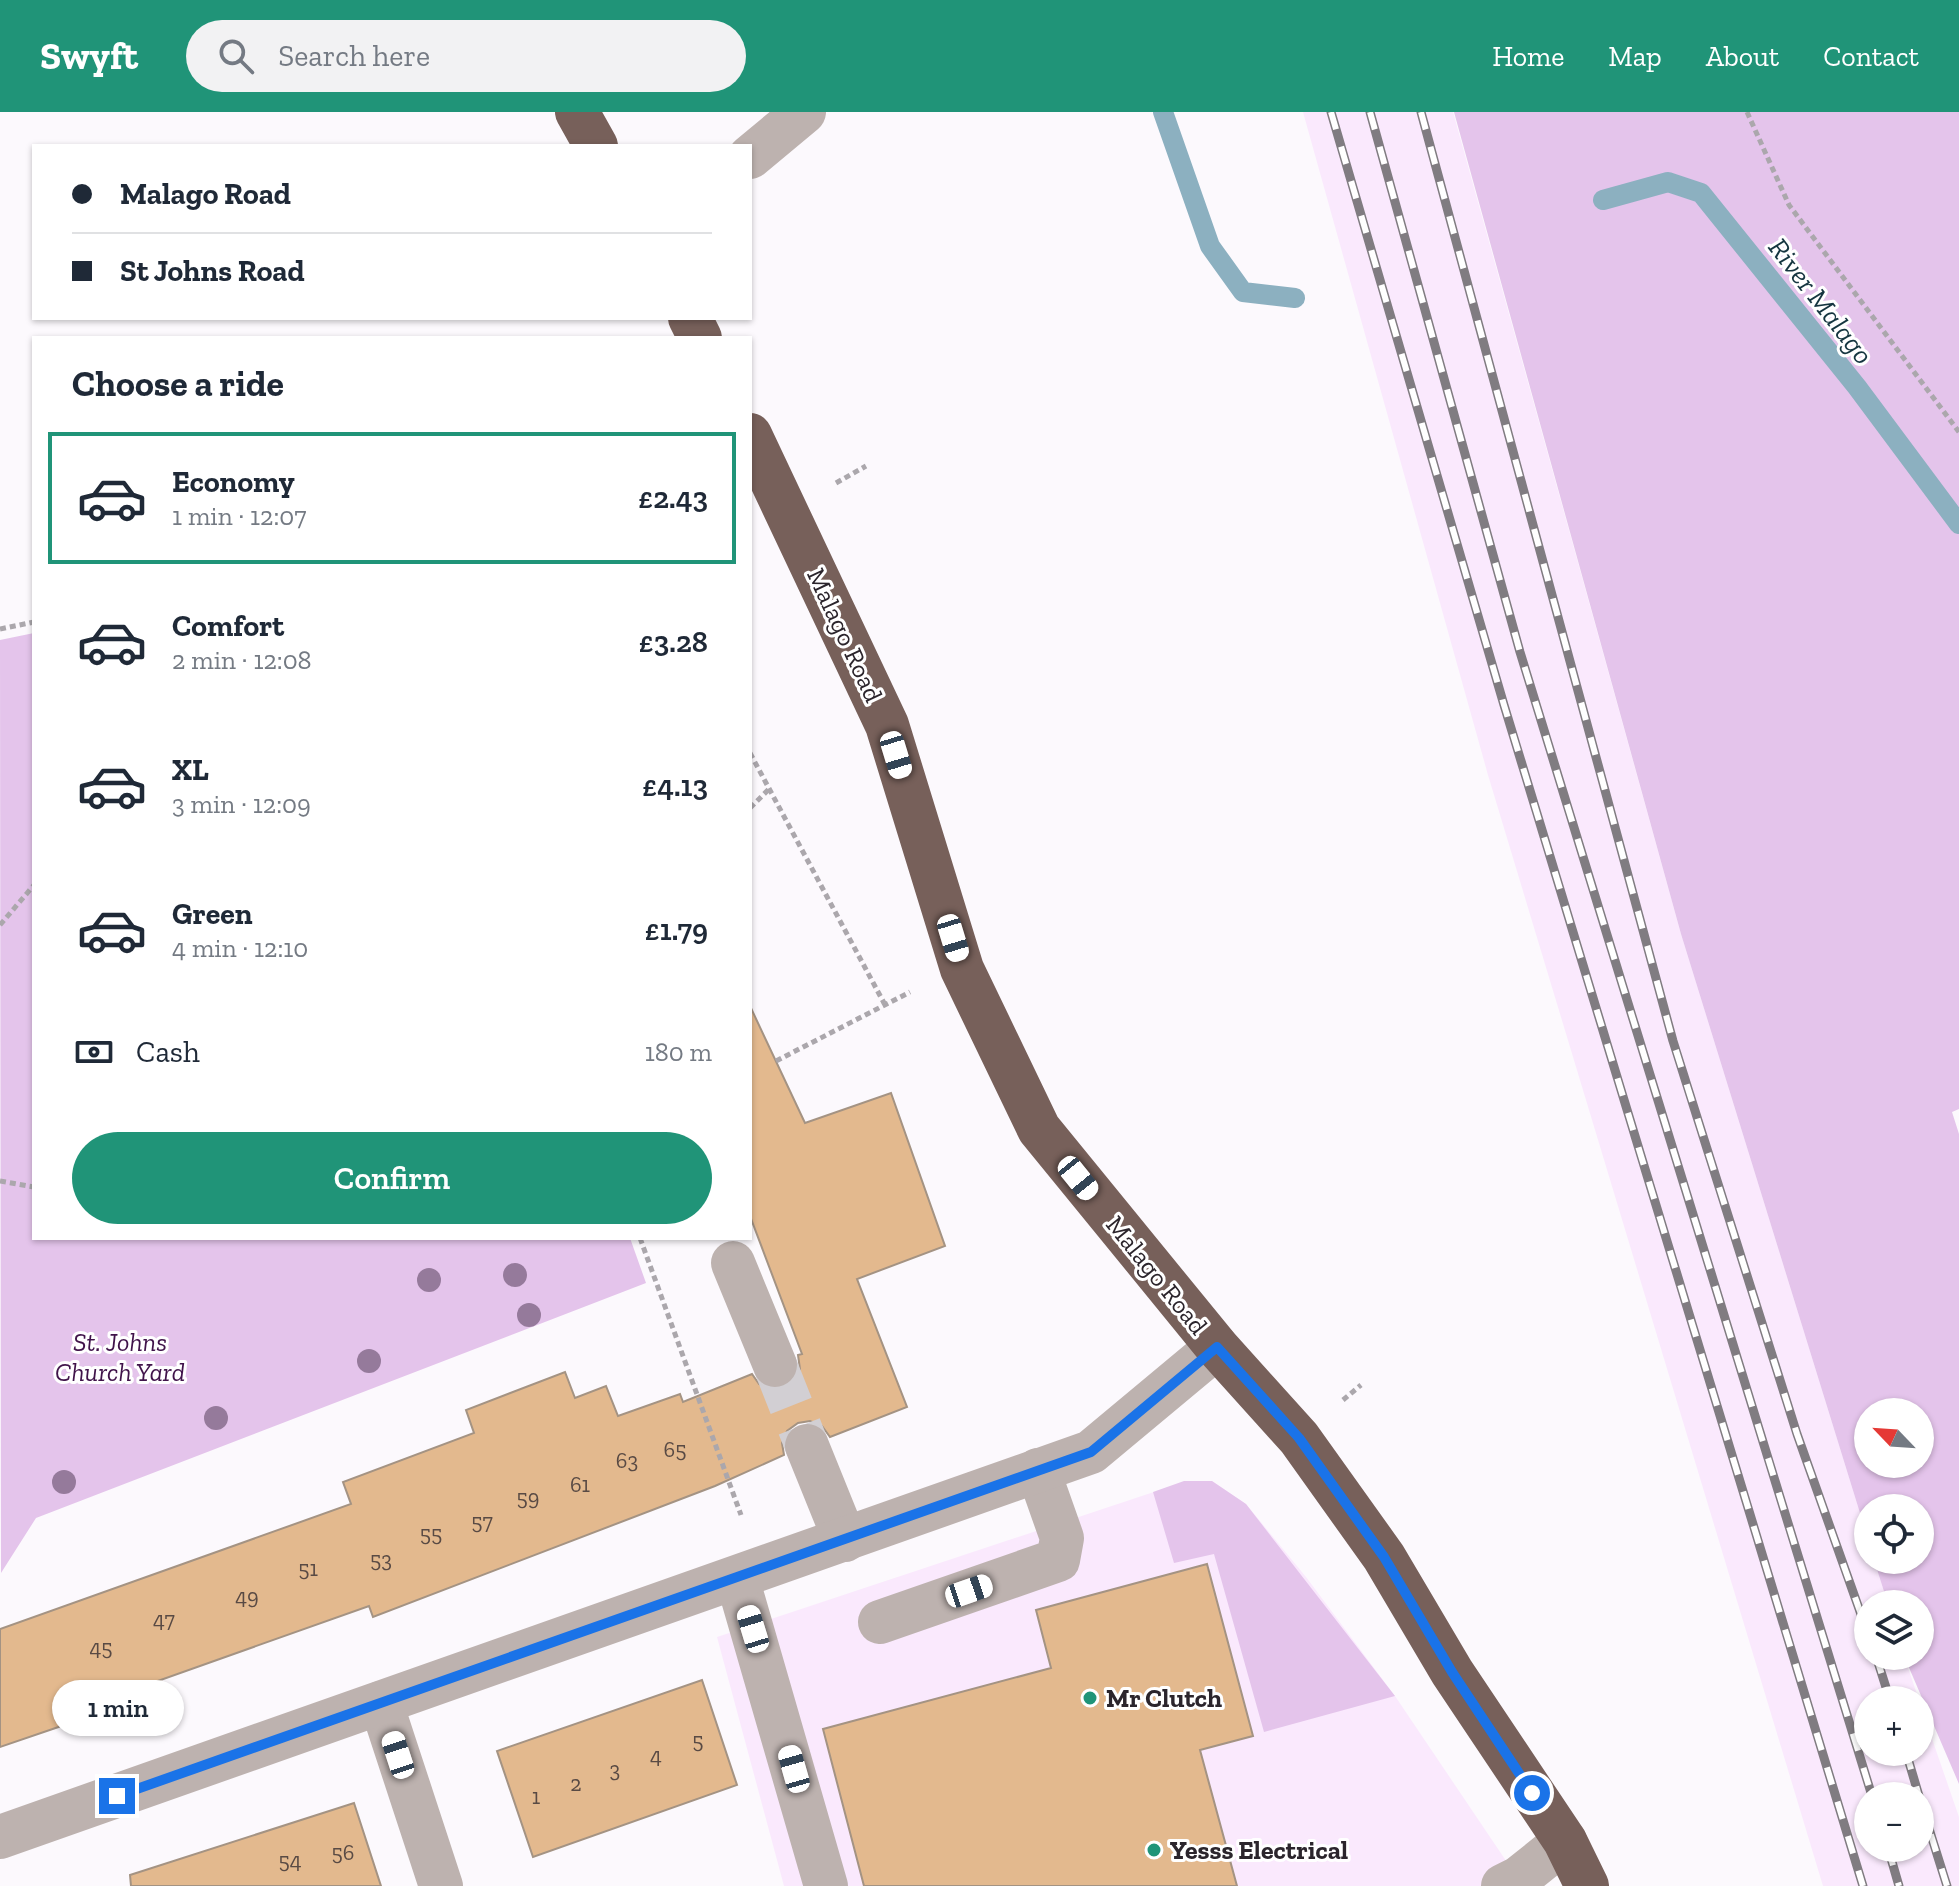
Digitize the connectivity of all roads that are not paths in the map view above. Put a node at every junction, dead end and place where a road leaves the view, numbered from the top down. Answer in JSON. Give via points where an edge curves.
{"nodes":[{"id":1,"x":577,"y":112,"type":"edge"},
{"id":2,"x":804,"y":112,"type":"edge"},
{"id":3,"x":595,"y":144,"type":"edge"},
{"id":4,"x":752,"y":155,"type":"edge"},
{"id":5,"x":752,"y":439,"type":"edge"},
{"id":6,"x":733,"y":1263,"type":"dead end"},
{"id":7,"x":1217,"y":1347,"type":"junction"},
{"id":8,"x":775,"y":1365,"type":"tunnel mouth"},
{"id":9,"x":807,"y":1446,"type":"tunnel mouth"},
{"id":10,"x":1038,"y":1470,"type":"junction"},
{"id":11,"x":845,"y":1540,"type":"junction"},
{"id":12,"x":749,"y":1573,"type":"junction"},
{"id":13,"x":880,"y":1622,"type":"dead end"},
{"id":14,"x":381,"y":1703,"type":"junction"},
{"id":15,"x":0,"y":1837,"type":"edge"},
{"id":16,"x":1565,"y":1841,"type":"junction"},
{"id":17,"x":441,"y":1886,"type":"edge"},
{"id":18,"x":826,"y":1886,"type":"edge"},
{"id":19,"x":1503,"y":1886,"type":"edge"},
{"id":20,"x":1587,"y":1886,"type":"edge"}],
"edges":[{"from":1,"to":3,"type":"highway"},
{"from":2,"to":4,"type":"street"},
{"from":5,"to":7,"type":"highway","name":"Malago Road","via":[[887,725],[962,969],[1039,1129]]},
{"from":6,"to":8,"type":"street"},
{"from":7,"to":10,"type":"street","via":[[1091,1452]]},
{"from":7,"to":16,"type":"highway","name":"Malago Road","via":[[1299,1438],[1384,1557],[1452,1672]]},
{"from":9,"to":11,"type":"street"},
{"from":10,"to":11,"type":"street"},
{"from":10,"to":13,"type":"street","via":[[1062,1538],[1058,1560]]},
{"from":11,"to":12,"type":"street"},
{"from":12,"to":14,"type":"street"},
{"from":12,"to":18,"type":"street"},
{"from":14,"to":15,"type":"street"},
{"from":14,"to":17,"type":"street"},
{"from":16,"to":19,"type":"street"},
{"from":16,"to":20,"type":"highway","name":"Malago Road"}]}
